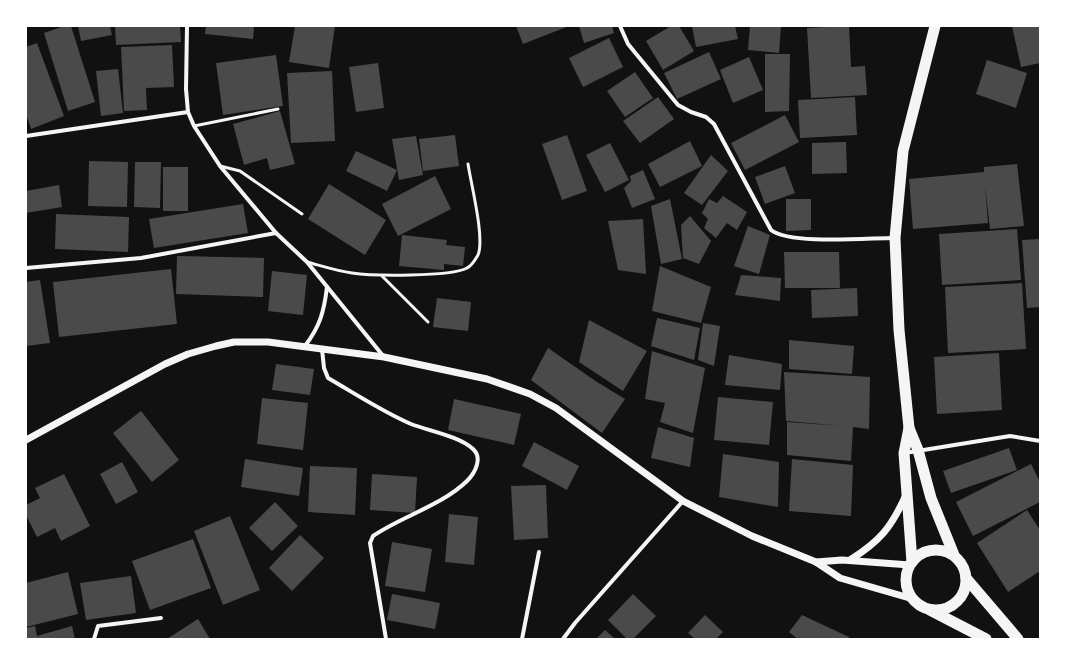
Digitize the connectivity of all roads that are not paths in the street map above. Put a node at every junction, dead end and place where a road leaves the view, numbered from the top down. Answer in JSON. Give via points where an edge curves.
{"nodes":[{"id":1,"x":187,"y":26,"type":"edge"},
{"id":2,"x":620,"y":26,"type":"edge"},
{"id":3,"x":935,"y":26,"type":"edge"},
{"id":4,"x":278,"y":108,"type":"dead end"},
{"id":5,"x":188,"y":112,"type":"junction"},
{"id":6,"x":194,"y":126,"type":"junction"},
{"id":7,"x":26,"y":136,"type":"edge"},
{"id":8,"x":468,"y":164,"type":"dead end"},
{"id":9,"x":220,"y":166,"type":"junction"},
{"id":10,"x":302,"y":214,"type":"dead end"},
{"id":11,"x":276,"y":233,"type":"junction"},
{"id":12,"x":895,"y":238,"type":"junction"},
{"id":13,"x":307,"y":262,"type":"junction"},
{"id":14,"x":26,"y":268,"type":"edge"},
{"id":15,"x":382,"y":276,"type":"junction"},
{"id":16,"x":327,"y":287,"type":"junction"},
{"id":17,"x":428,"y":322,"type":"dead end"},
{"id":18,"x":305,"y":346,"type":"junction"},
{"id":19,"x":322,"y":348,"type":"junction"},
{"id":20,"x":384,"y":357,"type":"junction"},
{"id":21,"x":909,"y":428,"type":"junction"},
{"id":22,"x":26,"y":440,"type":"edge"},
{"id":23,"x":1040,"y":441,"type":"edge"},
{"id":24,"x":918,"y":450,"type":"junction"},
{"id":25,"x":904,"y":453,"type":"junction"},
{"id":26,"x":907,"y":493,"type":"junction"},
{"id":27,"x":683,"y":501,"type":"junction"},
{"id":28,"x":539,"y":552,"type":"dead end"},
{"id":29,"x":954,"y":555,"type":"junction"},
{"id":30,"x":850,"y":560,"type":"junction"},
{"id":31,"x":816,"y":562,"type":"junction"},
{"id":32,"x":911,"y":563,"type":"junction"},
{"id":33,"x":966,"y":578,"type":"junction"},
{"id":34,"x":913,"y":599,"type":"junction"},
{"id":35,"x":928,"y":609,"type":"junction"},
{"id":36,"x":161,"y":618,"type":"dead end"},
{"id":37,"x":94,"y":639,"type":"edge"},
{"id":38,"x":386,"y":639,"type":"edge"},
{"id":39,"x":522,"y":639,"type":"edge"},
{"id":40,"x":563,"y":639,"type":"edge"},
{"id":41,"x":986,"y":639,"type":"edge"},
{"id":42,"x":1018,"y":639,"type":"edge"}],
"edges":[{"from":1,"to":5,"type":"street"},
{"from":2,"to":12,"type":"street","via":[[628,44],[678,104],[706,117],[714,124],[770,230],[786,237],[816,239]]},
{"from":3,"to":12,"type":"highway","via":[[903,151]]},
{"from":4,"to":6,"type":"lane"},
{"from":5,"to":6,"type":"street"},
{"from":5,"to":7,"type":"street"},
{"from":6,"to":9,"type":"street"},
{"from":8,"to":15,"type":"lane","via":[[480,240],[478,253],[472,265],[465,270]]},
{"from":9,"to":10,"type":"lane","via":[[240,171]]},
{"from":9,"to":11,"type":"street"},
{"from":11,"to":13,"type":"street"},
{"from":11,"to":14,"type":"street","via":[[141,258]]},
{"from":12,"to":21,"type":"highway","via":[[899,330]]},
{"from":13,"to":15,"type":"lane","via":[[351,273]]},
{"from":13,"to":16,"type":"street"},
{"from":15,"to":17,"type":"lane"},
{"from":16,"to":18,"type":"street","via":[[324,310],[316,331]]},
{"from":16,"to":20,"type":"street"},
{"from":18,"to":19,"type":"street"},
{"from":18,"to":22,"type":"street","via":[[234,342],[188,354],[122,386]]},
{"from":19,"to":20,"type":"street"},
{"from":19,"to":38,"type":"street","via":[[328,378],[410,423],[461,441],[474,449],[478,457],[477,466],[468,480],[450,494],[373,536],[370,543]]},
{"from":20,"to":27,"type":"street","via":[[487,379],[530,394],[584,428]]},
{"from":21,"to":24,"type":"highway"},
{"from":21,"to":25,"type":"highway"},
{"from":23,"to":24,"type":"street","via":[[1010,436]]},
{"from":24,"to":25,"type":"street"},
{"from":24,"to":29,"type":"highway","via":[[931,498]]},
{"from":25,"to":26,"type":"highway"},
{"from":26,"to":30,"type":"street","via":[[886,533],[871,547]]},
{"from":26,"to":32,"type":"highway"},
{"from":27,"to":31,"type":"street","via":[[752,536]]},
{"from":27,"to":40,"type":"street"},
{"from":28,"to":39,"type":"street"},
{"from":29,"to":32,"type":"highway","via":[[936,549],[919,555]]},
{"from":29,"to":33,"type":"highway","via":[[964,568]]},
{"from":30,"to":31,"type":"street"},
{"from":30,"to":32,"type":"street"},
{"from":31,"to":34,"type":"street","via":[[840,578]]},
{"from":32,"to":34,"type":"highway","via":[[906,583]]},
{"from":33,"to":35,"type":"highway","via":[[966,587],[955,603],[947,608]]},
{"from":33,"to":42,"type":"highway"},
{"from":34,"to":35,"type":"highway"},
{"from":35,"to":41,"type":"highway"},
{"from":36,"to":37,"type":"street","via":[[98,626]]}]}
